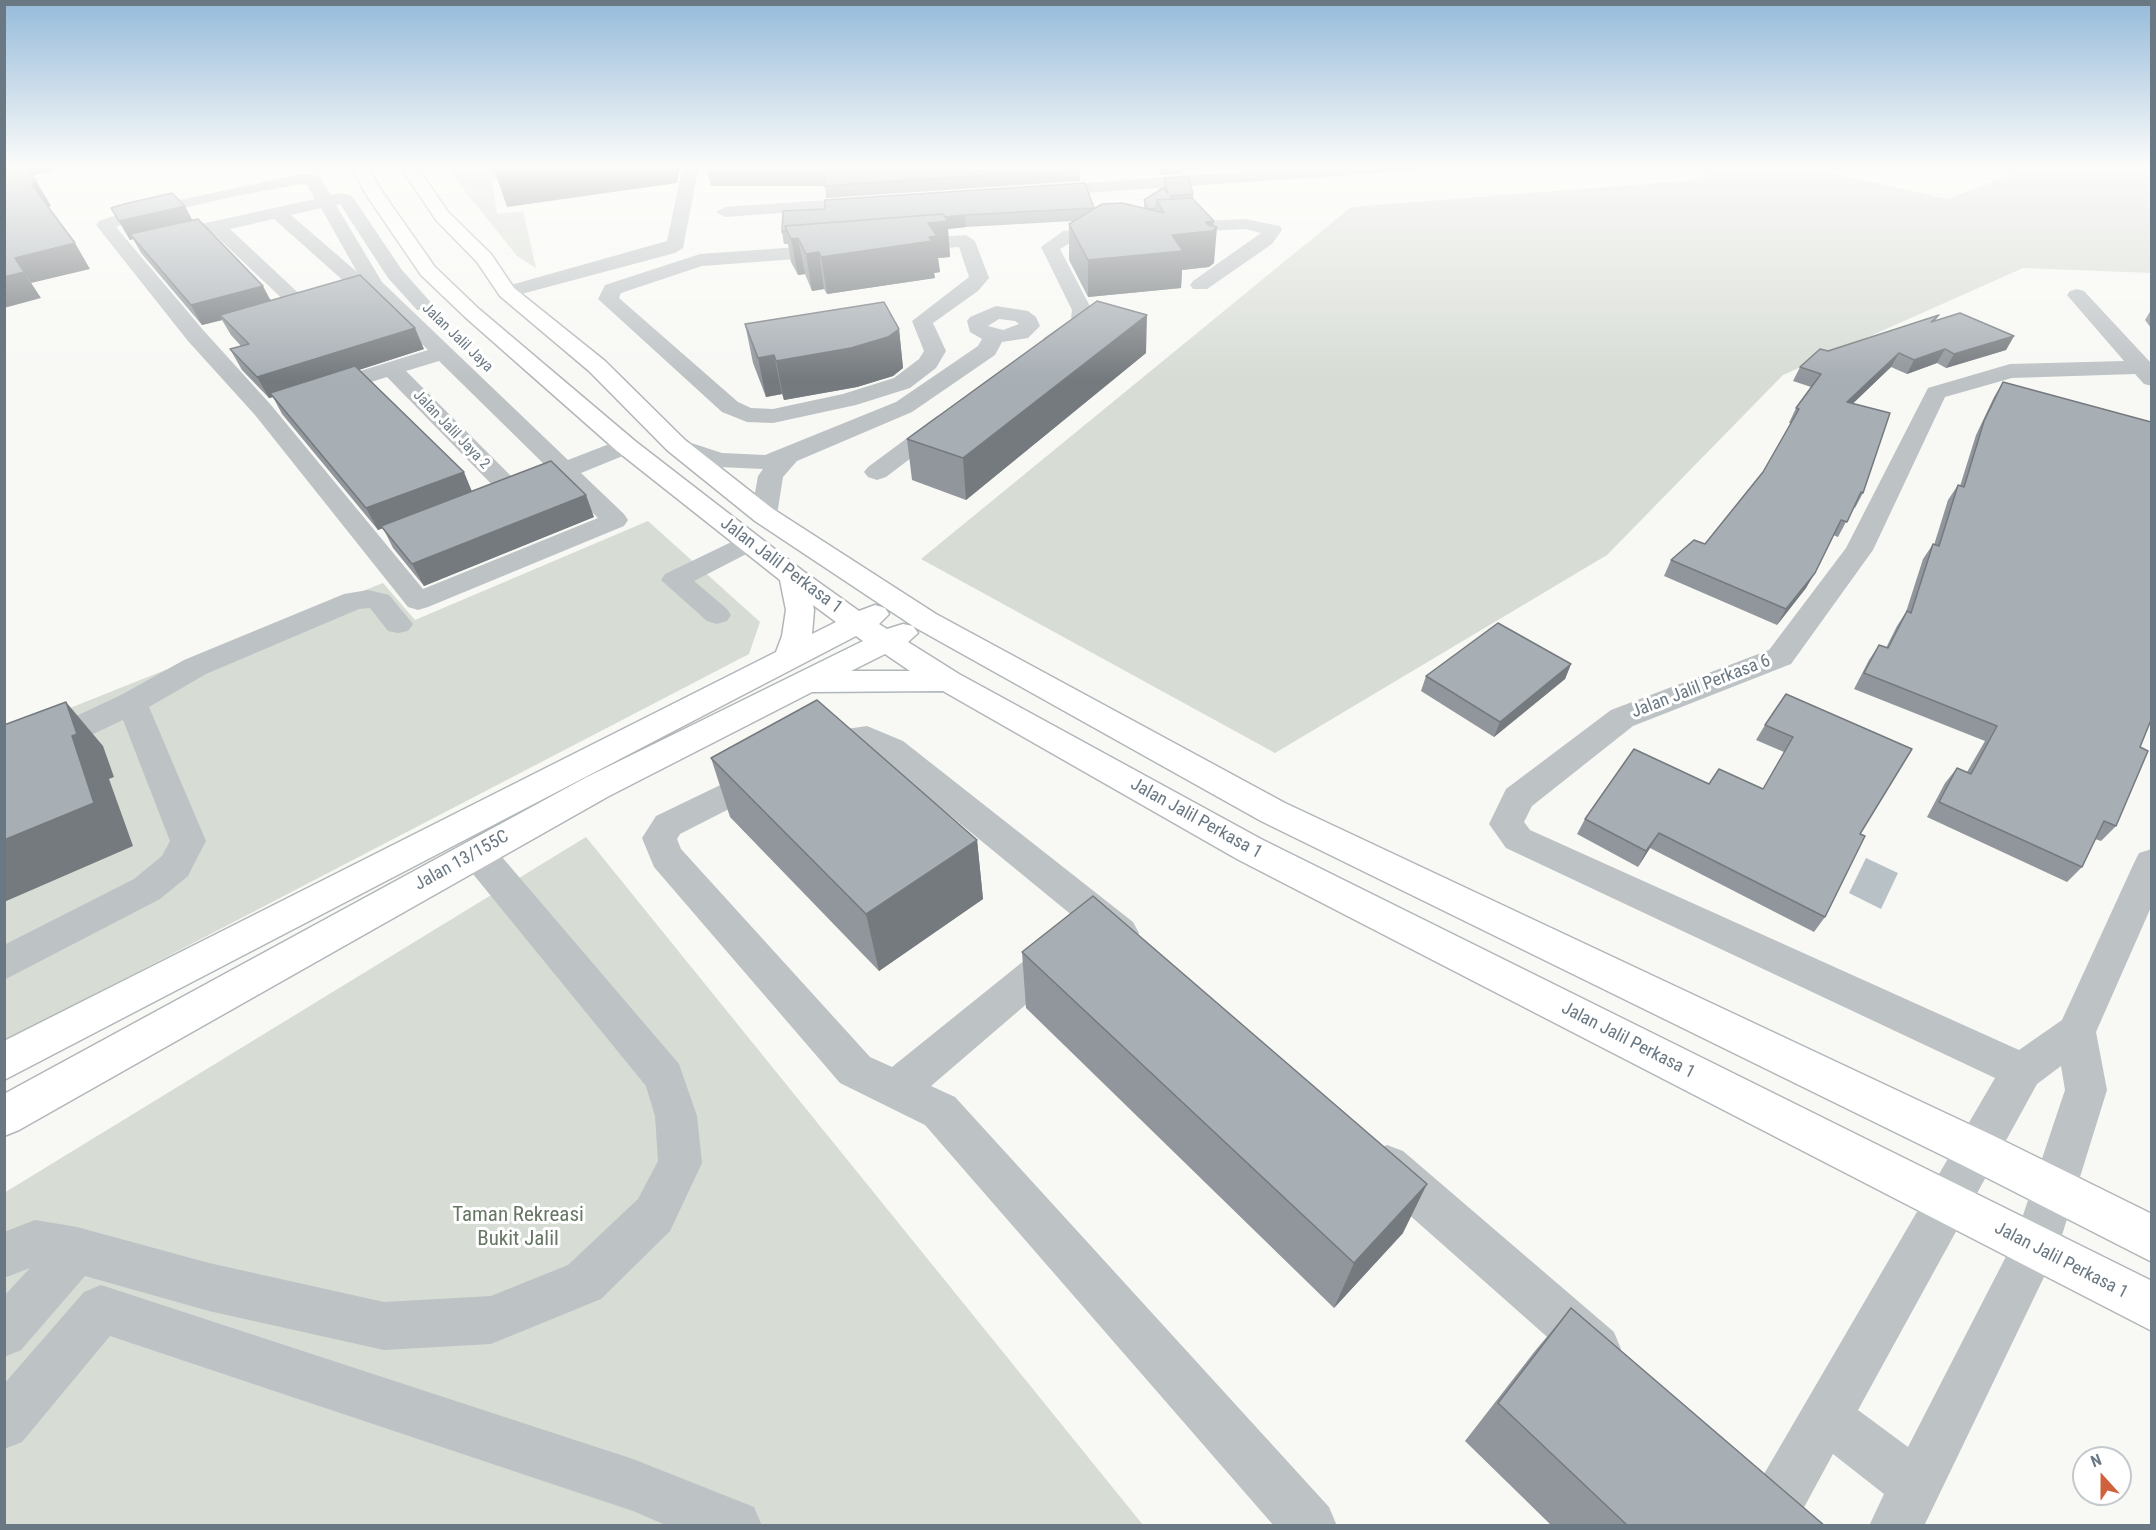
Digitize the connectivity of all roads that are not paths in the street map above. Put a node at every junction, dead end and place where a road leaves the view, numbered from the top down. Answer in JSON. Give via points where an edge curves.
{"nodes":[{"id":1,"x":114,"y":236,"type":"edge"},
{"id":2,"x":174,"y":236,"type":"edge"},
{"id":3,"x":227,"y":236,"type":"edge"},
{"id":4,"x":308,"y":236,"type":"edge"},
{"id":5,"x":341,"y":236,"type":"edge"},
{"id":6,"x":370,"y":236,"type":"edge"},
{"id":7,"x":404,"y":236,"type":"edge"},
{"id":8,"x":454,"y":236,"type":"edge"},
{"id":9,"x":677,"y":236,"type":"edge"},
{"id":10,"x":1068,"y":236,"type":"edge"},
{"id":11,"x":1269,"y":236,"type":"edge"},
{"id":12,"x":124,"y":249,"type":"junction"},
{"id":13,"x":428,"y":271,"type":"junction"},
{"id":14,"x":475,"y":272,"type":"junction"},
{"id":15,"x":1200,"y":285,"type":"dead end"},
{"id":16,"x":368,"y":286,"type":"junction"},
{"id":17,"x":507,"y":292,"type":"junction"},
{"id":18,"x":342,"y":294,"type":"edge"},
{"id":19,"x":2077,"y":295,"type":"dead end"},
{"id":20,"x":1076,"y":299,"type":"junction"},
{"id":21,"x":321,"y":300,"type":"edge"},
{"id":22,"x":300,"y":306,"type":"junction"},
{"id":23,"x":939,"y":308,"type":"junction"},
{"id":24,"x":279,"y":312,"type":"edge"},
{"id":25,"x":1024,"y":320,"type":"junction"},
{"id":26,"x":1080,"y":321,"type":"junction"},
{"id":27,"x":987,"y":326,"type":"junction"},
{"id":28,"x":444,"y":352,"type":"junction"},
{"id":29,"x":1035,"y":356,"type":"edge"},
{"id":30,"x":392,"y":369,"type":"junction"},
{"id":31,"x":2147,"y":373,"type":"edge"},
{"id":32,"x":284,"y":403,"type":"junction"},
{"id":33,"x":529,"y":407,"type":"dead end"},
{"id":34,"x":960,"y":410,"type":"edge"},
{"id":35,"x":676,"y":445,"type":"junction"},
{"id":36,"x":626,"y":447,"type":"junction"},
{"id":37,"x":788,"y":456,"type":"junction"},
{"id":38,"x":574,"y":460,"type":"junction"},
{"id":39,"x":877,"y":472,"type":"dead end"},
{"id":40,"x":764,"y":515,"type":"junction"},
{"id":41,"x":748,"y":542,"type":"junction"},
{"id":42,"x":793,"y":577,"type":"junction"},
{"id":43,"x":912,"y":611,"type":"junction"},
{"id":44,"x":717,"y":615,"type":"dead end"},
{"id":45,"x":398,"y":624,"type":"dead end"},
{"id":46,"x":858,"y":624,"type":"junction"},
{"id":47,"x":886,"y":642,"type":"junction"},
{"id":48,"x":797,"y":670,"type":"junction"},
{"id":49,"x":948,"y":681,"type":"junction"},
{"id":50,"x":132,"y":703,"type":"junction"},
{"id":51,"x":4,"y":764,"type":"edge"},
{"id":52,"x":489,"y":810,"type":"junction"},
{"id":53,"x":417,"y":848,"type":"junction"},
{"id":54,"x":477,"y":853,"type":"junction"},
{"id":55,"x":2151,"y":863,"type":"edge"},
{"id":56,"x":1102,"y":918,"type":"junction"},
{"id":57,"x":1147,"y":957,"type":"edge"},
{"id":58,"x":4,"y":964,"type":"edge"},
{"id":59,"x":2076,"y":1032,"type":"junction"},
{"id":60,"x":4,"y":1062,"type":"edge"},
{"id":61,"x":2022,"y":1071,"type":"junction"},
{"id":62,"x":897,"y":1089,"type":"junction"},
{"id":63,"x":4,"y":1116,"type":"edge"},
{"id":64,"x":1363,"y":1145,"type":"edge"},
{"id":65,"x":1977,"y":1150,"type":"junction"},
{"id":66,"x":2055,"y":1191,"type":"junction"},
{"id":67,"x":1947,"y":1202,"type":"junction"},
{"id":68,"x":2151,"y":1239,"type":"edge"},
{"id":69,"x":2035,"y":1248,"type":"junction"},
{"id":70,"x":77,"y":1250,"type":"junction"},
{"id":71,"x":4,"y":1256,"type":"edge"},
{"id":72,"x":2151,"y":1307,"type":"edge"},
{"id":73,"x":4,"y":1333,"type":"edge"},
{"id":74,"x":1623,"y":1372,"type":"edge"},
{"id":75,"x":1827,"y":1418,"type":"junction"},
{"id":76,"x":4,"y":1424,"type":"edge"},
{"id":77,"x":1775,"y":1504,"type":"edge"},
{"id":78,"x":1906,"y":1506,"type":"edge"},
{"id":79,"x":735,"y":1526,"type":"edge"},
{"id":80,"x":1311,"y":1526,"type":"edge"}],
"edges":[{"from":1,"to":12,"type":"street"},
{"from":2,"to":12,"type":"street"},
{"from":3,"to":22,"type":"street"},
{"from":4,"to":16,"type":"street"},
{"from":5,"to":16,"type":"street"},
{"from":6,"to":33,"type":"street","name":"Jalan Jalil Jaya","via":[[395,274],[436,320]]},
{"from":7,"to":13,"type":"main road","name":"Jalan Jalil Perkasa 1"},
{"from":8,"to":14,"type":"main road","name":"Jalan Jalil Perkasa 1"},
{"from":9,"to":17,"type":"street","via":[[676,244],[668,249]]},
{"from":10,"to":20,"type":"street","via":[[1050,247]]},
{"from":11,"to":15,"type":"street"},
{"from":12,"to":32,"type":"street"},
{"from":13,"to":14,"type":"main road","via":[[458,281]]},
{"from":13,"to":36,"type":"main road","name":"Jalan Jalil Perkasa 1"},
{"from":14,"to":17,"type":"main road","name":"Jalan Jalil Perkasa 1"},
{"from":16,"to":18,"type":"street"},
{"from":16,"to":28,"type":"street"},
{"from":17,"to":35,"type":"main road","name":"Jalan Jalil Perkasa 1","via":[[597,366]]},
{"from":19,"to":31,"type":"street"},
{"from":20,"to":25,"type":"street","via":[[1048,307]]},
{"from":20,"to":26,"type":"street","via":[[1082,310]]},
{"from":21,"to":22,"type":"street"},
{"from":22,"to":24,"type":"street"},
{"from":23,"to":23,"type":"street","via":[[979,278],[966,242],[700,260],[612,289],[608,299],[730,407],[747,415],[773,416],[848,400],[902,383],[928,363],[935,351],[922,321]]},
{"from":23,"to":27,"type":"street"},
{"from":25,"to":26,"type":"street"},
{"from":25,"to":27,"type":"street","via":[[996,312]]},
{"from":26,"to":29,"type":"street"},
{"from":27,"to":37,"type":"street","via":[[987,350],[904,408]]},
{"from":28,"to":30,"type":"street"},
{"from":28,"to":38,"type":"street"},
{"from":30,"to":32,"type":"street"},
{"from":30,"to":38,"type":"street","name":"Jalan Jalil Jaya 2","via":[[500,494]]},
{"from":31,"to":61,"type":"street","name":"Jalan Jalil Perkasa 6","via":[[2010,371],[1936,393],[1859,550],[1780,657],[1622,718],[1518,798],[1506,824],[1518,839]]},
{"from":32,"to":38,"type":"street","via":[[385,540],[418,601],[615,520]]},
{"from":34,"to":39,"type":"street"},
{"from":35,"to":37,"type":"street","via":[[719,460],[765,462]]},
{"from":35,"to":40,"type":"main road","name":"Jalan Jalil Perkasa 1"},
{"from":36,"to":38,"type":"street"},
{"from":36,"to":41,"type":"main road","name":"Jalan Jalil Perkasa 1"},
{"from":37,"to":40,"type":"street","via":[[771,476]]},
{"from":40,"to":43,"type":"main road","name":"Jalan Jalil Perkasa 1"},
{"from":41,"to":42,"type":"main road","name":"Jalan Jalil Perkasa 1"},
{"from":41,"to":44,"type":"street","via":[[675,580]]},
{"from":42,"to":46,"type":"main road","name":"Jalan Jalil Perkasa 1"},
{"from":42,"to":48,"type":"main road","via":[[800,610]]},
{"from":43,"to":46,"type":"main road","name":"Jalan 13/155C"},
{"from":43,"to":47,"type":"main road","name":"Jalan 13/155C"},
{"from":43,"to":65,"type":"main road","name":"Jalan Jalil Perkasa 1","via":[[1273,812]]},
{"from":45,"to":50,"type":"street","via":[[379,602],[368,598],[354,600],[195,667]]},
{"from":46,"to":47,"type":"main road","name":"Jalan Jalil Perkasa 1"},
{"from":46,"to":48,"type":"main road","name":"Jalan 13/155C"},
{"from":47,"to":48,"type":"main road","name":"Jalan 13/155C"},
{"from":47,"to":49,"type":"main road","name":"Jalan Jalil Perkasa 1"},
{"from":48,"to":49,"type":"main road"},
{"from":48,"to":52,"type":"main road","name":"Jalan 13/155C"},
{"from":48,"to":54,"type":"main road","name":"Jalan 13/155C"},
{"from":49,"to":67,"type":"main road","name":"Jalan Jalil Perkasa 1","via":[[1249,849]]},
{"from":50,"to":51,"type":"street"},
{"from":50,"to":58,"type":"street","via":[[188,840],[175,867],[147,889]]},
{"from":52,"to":53,"type":"main road","name":"Jalan 13/155C"},
{"from":52,"to":54,"type":"main road","via":[[479,830]]},
{"from":53,"to":54,"type":"main road","via":[[452,846]]},
{"from":53,"to":60,"type":"main road","name":"Jalan 13/155C"},
{"from":54,"to":63,"type":"main road","name":"Jalan 13/155C"},
{"from":54,"to":70,"type":"street","via":[[664,1077],[676,1116],[680,1163],[654,1215],[584,1282],[491,1320],[384,1326],[209,1287]]},
{"from":55,"to":59,"type":"street"},
{"from":56,"to":57,"type":"street"},
{"from":56,"to":62,"type":"street"},
{"from":56,"to":62,"type":"street","via":[[891,749],[867,737],[831,741],[668,825],[659,838],[667,857],[855,1070]]},
{"from":59,"to":61,"type":"street"},
{"from":59,"to":66,"type":"street","via":[[2086,1090]]},
{"from":61,"to":65,"type":"street"},
{"from":62,"to":80,"type":"street","via":[[940,1111]]},
{"from":64,"to":74,"type":"street"},
{"from":65,"to":66,"type":"main road","name":"Jalan Jalil Perkasa 1"},
{"from":65,"to":67,"type":"street"},
{"from":66,"to":68,"type":"main road","name":"Jalan Jalil Perkasa 1"},
{"from":66,"to":69,"type":"street"},
{"from":67,"to":69,"type":"main road","name":"Jalan Jalil Perkasa 1"},
{"from":67,"to":75,"type":"street"},
{"from":69,"to":72,"type":"main road","name":"Jalan Jalil Perkasa 1"},
{"from":69,"to":78,"type":"street"},
{"from":70,"to":71,"type":"street","via":[[35,1243]]},
{"from":70,"to":73,"type":"street"},
{"from":75,"to":77,"type":"street"},
{"from":75,"to":78,"type":"street"},
{"from":76,"to":79,"type":"street","via":[[100,1309],[633,1485]]}]}
